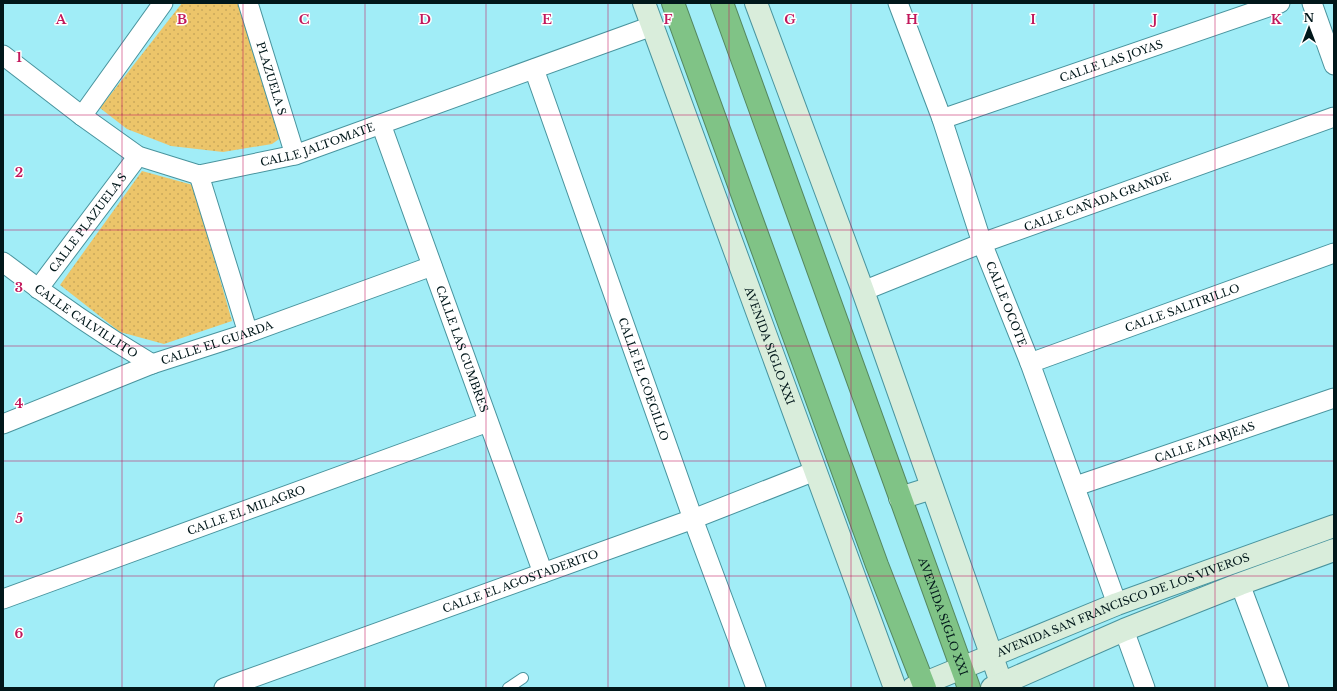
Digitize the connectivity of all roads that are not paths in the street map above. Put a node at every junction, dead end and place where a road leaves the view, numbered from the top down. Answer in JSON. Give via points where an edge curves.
{"nodes":[{"id":1,"x":163,"y":3,"type":"edge"},
{"id":2,"x":248,"y":3,"type":"edge"},
{"id":3,"x":644,"y":3,"type":"edge"},
{"id":4,"x":673,"y":3,"type":"edge"},
{"id":5,"x":722,"y":3,"type":"edge"},
{"id":6,"x":756,"y":3,"type":"edge"},
{"id":7,"x":898,"y":3,"type":"edge"},
{"id":8,"x":1280,"y":3,"type":"edge"},
{"id":9,"x":1312,"y":3,"type":"edge"},
{"id":10,"x":652,"y":26,"type":"junction"},
{"id":11,"x":3,"y":55,"type":"edge"},
{"id":12,"x":1334,"y":65,"type":"edge"},
{"id":13,"x":534,"y":68,"type":"junction"},
{"id":14,"x":82,"y":116,"type":"junction"},
{"id":15,"x":1334,"y":117,"type":"edge"},
{"id":16,"x":942,"y":119,"type":"junction"},
{"id":17,"x":381,"y":124,"type":"junction"},
{"id":18,"x":295,"y":155,"type":"junction"},
{"id":19,"x":138,"y":156,"type":"junction"},
{"id":20,"x":199,"y":175,"type":"junction"},
{"id":21,"x":982,"y":242,"type":"junction"},
{"id":22,"x":1334,"y":253,"type":"edge"},
{"id":23,"x":3,"y":262,"type":"edge"},
{"id":24,"x":432,"y":266,"type":"junction"},
{"id":25,"x":770,"y":272,"type":"junction"},
{"id":26,"x":745,"y":281,"type":"junction"},
{"id":27,"x":38,"y":289,"type":"junction"},
{"id":28,"x":863,"y":291,"type":"junction"},
{"id":29,"x":248,"y":333,"type":"junction"},
{"id":30,"x":1030,"y":363,"type":"junction"},
{"id":31,"x":152,"y":364,"type":"junction"},
{"id":32,"x":1334,"y":398,"type":"edge"},
{"id":33,"x":488,"y":422,"type":"junction"},
{"id":34,"x":3,"y":424,"type":"edge"},
{"id":35,"x":816,"y":471,"type":"junction"},
{"id":36,"x":1076,"y":486,"type":"junction"},
{"id":37,"x":932,"y":488,"type":"junction"},
{"id":38,"x":900,"y":498,"type":"junction"},
{"id":39,"x":693,"y":519,"type":"junction"},
{"id":40,"x":1334,"y":526,"type":"edge"},
{"id":41,"x":1334,"y":550,"type":"edge"},
{"id":42,"x":543,"y":573,"type":"junction"},
{"id":43,"x":1240,"y":584,"type":"junction"},
{"id":44,"x":3,"y":599,"type":"edge"},
{"id":45,"x":1117,"y":604,"type":"junction"},
{"id":46,"x":1124,"y":630,"type":"junction"},
{"id":47,"x":992,"y":656,"type":"junction"},
{"id":48,"x":523,"y":678,"type":"dead end"},
{"id":49,"x":965,"y":678,"type":"edge"},
{"id":50,"x":262,"y":681,"type":"edge"},
{"id":51,"x":920,"y":687,"type":"edge"},
{"id":52,"x":998,"y":687,"type":"edge"},
{"id":53,"x":224,"y":688,"type":"edge"},
{"id":54,"x":508,"y":688,"type":"edge"},
{"id":55,"x":756,"y":688,"type":"edge"},
{"id":56,"x":895,"y":688,"type":"edge"},
{"id":57,"x":1145,"y":688,"type":"edge"},
{"id":58,"x":1279,"y":688,"type":"edge"}],
"edges":[{"from":1,"to":14,"type":"street"},
{"from":2,"to":18,"type":"street","name":"PLAZUELA S"},
{"from":3,"to":10,"type":"street","name":"AVENIDA SIGLO XXI"},
{"from":4,"to":25,"type":"highway"},
{"from":5,"to":38,"type":"highway","name":"AVENIDA SIGLO XXI"},
{"from":6,"to":28,"type":"street"},
{"from":7,"to":16,"type":"street","name":"CALLE OCOTE"},
{"from":8,"to":16,"type":"street","name":"CALLE LAS JOYAS"},
{"from":9,"to":12,"type":"street"},
{"from":10,"to":13,"type":"street","name":"CALLE JALTOMATE"},
{"from":10,"to":26,"type":"street","name":"AVENIDA SIGLO XXI"},
{"from":11,"to":14,"type":"street","name":"CALLE JALTOMATE"},
{"from":13,"to":17,"type":"street","name":"CALLE JALTOMATE"},
{"from":13,"to":39,"type":"street","name":"CALLE EL COECILLO"},
{"from":14,"to":19,"type":"street","name":"CALLE JALTOMATE"},
{"from":15,"to":21,"type":"street","name":"CALLE CAÑADA GRANDE"},
{"from":16,"to":21,"type":"street","name":"CALLE OCOTE"},
{"from":17,"to":18,"type":"street","name":"CALLE JALTOMATE"},
{"from":17,"to":24,"type":"street","name":"CALLE LAS CUMBRES"},
{"from":18,"to":20,"type":"street","name":"CALLE JALTOMATE"},
{"from":19,"to":20,"type":"street","name":"CALLE JALTOMATE"},
{"from":19,"to":27,"type":"street","name":"CALLE PLAZUELA S"},
{"from":20,"to":29,"type":"street"},
{"from":21,"to":28,"type":"street","name":"CALLE CAÑADA GRANDE"},
{"from":21,"to":30,"type":"street","name":"CALLE OCOTE"},
{"from":22,"to":30,"type":"street","name":"CALLE SALITRILLO"},
{"from":23,"to":27,"type":"street","name":"CALLE CALVILLITO"},
{"from":24,"to":29,"type":"street","name":"CALLE EL GUARDA"},
{"from":24,"to":33,"type":"street","name":"CALLE LAS CUMBRES"},
{"from":25,"to":26,"type":"street"},
{"from":25,"to":51,"type":"highway"},
{"from":26,"to":35,"type":"street","name":"AVENIDA SIGLO XXI"},
{"from":27,"to":31,"type":"street","name":"CALLE CALVILLITO","via":[[78,318]]},
{"from":28,"to":37,"type":"street"},
{"from":29,"to":31,"type":"street","name":"CALLE EL GUARDA"},
{"from":30,"to":36,"type":"street","name":"CALLE OCOTE"},
{"from":31,"to":34,"type":"street","name":"CALLE EL GUARDA"},
{"from":32,"to":36,"type":"street","name":"CALLE ATARJEAS"},
{"from":33,"to":42,"type":"street","name":"CALLE LAS CUMBRES"},
{"from":33,"to":44,"type":"street","name":"CALLE EL MILAGRO"},
{"from":35,"to":39,"type":"street","name":"CALLE EL AGOSTADERITO"},
{"from":35,"to":56,"type":"street","name":"AVENIDA SIGLO XXI"},
{"from":36,"to":45,"type":"street","name":"CALLE OCOTE"},
{"from":37,"to":38,"type":"street"},
{"from":37,"to":47,"type":"street"},
{"from":38,"to":49,"type":"highway","name":"AVENIDA SIGLO XXI"},
{"from":39,"to":42,"type":"street","name":"CALLE EL AGOSTADERITO"},
{"from":39,"to":55,"type":"street","name":"CALLE EL COECILLO"},
{"from":40,"to":45,"type":"street","name":"AVENIDA SAN FRANCISCO DE LOS VIVEROS"},
{"from":41,"to":43,"type":"street","name":"AVENIDA SAN FRANCISCO DE LOS VIVEROS"},
{"from":42,"to":50,"type":"street","name":"CALLE EL AGOSTADERITO"},
{"from":43,"to":46,"type":"street","name":"AVENIDA SAN FRANCISCO DE LOS VIVEROS"},
{"from":43,"to":58,"type":"street"},
{"from":45,"to":47,"type":"street","name":"AVENIDA SAN FRANCISCO DE LOS VIVEROS"},
{"from":46,"to":52,"type":"street","name":"AVENIDA SAN FRANCISCO DE LOS VIVEROS"},
{"from":46,"to":57,"type":"street"},
{"from":47,"to":49,"type":"street","name":"AVENIDA SAN FRANCISCO DE LOS VIVEROS"},
{"from":47,"to":52,"type":"street"},
{"from":48,"to":54,"type":"lane"},
{"from":49,"to":51,"type":"street","name":"AVENIDA SAN FRANCISCO DE LOS VIVEROS"},
{"from":50,"to":53,"type":"street","name":"CALLE EL AGOSTADERITO"}]}
